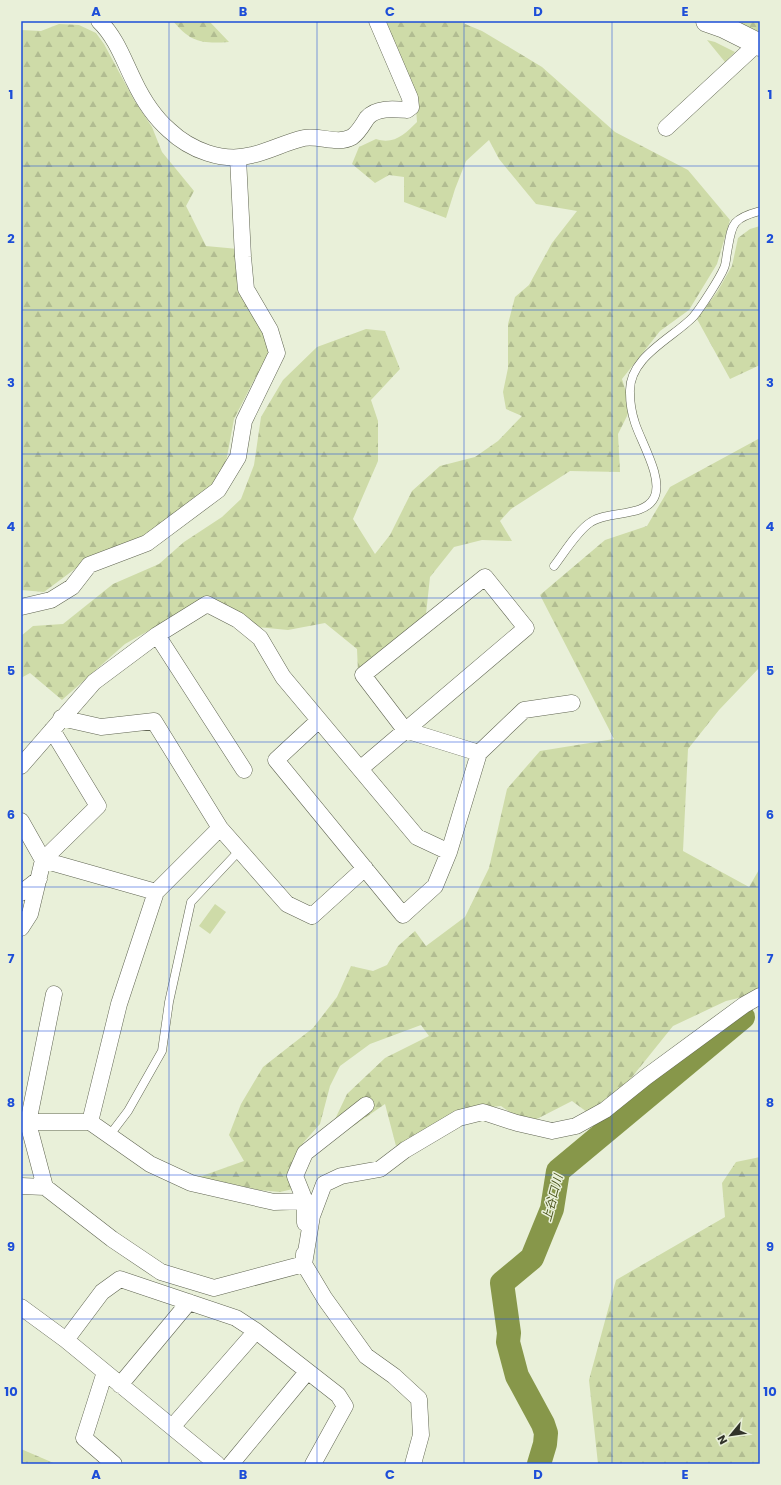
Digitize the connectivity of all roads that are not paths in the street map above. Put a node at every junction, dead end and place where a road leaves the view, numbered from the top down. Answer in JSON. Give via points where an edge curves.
{"nodes":[{"id":1,"x":99,"y":21,"type":"edge"},
{"id":2,"x":377,"y":21,"type":"edge"},
{"id":3,"x":707,"y":21,"type":"edge"},
{"id":4,"x":759,"y":44,"type":"edge"},
{"id":5,"x":666,"y":128,"type":"dead end"},
{"id":6,"x":238,"y":158,"type":"junction"},
{"id":7,"x":760,"y":210,"type":"edge"},
{"id":8,"x":554,"y":566,"type":"dead end"},
{"id":9,"x":21,"y":607,"type":"edge"},
{"id":10,"x":157,"y":635,"type":"junction"},
{"id":11,"x":572,"y":703,"type":"dead end"},
{"id":12,"x":318,"y":721,"type":"junction"},
{"id":13,"x":56,"y":724,"type":"junction"},
{"id":14,"x":405,"y":730,"type":"junction"},
{"id":15,"x":479,"y":753,"type":"junction"},
{"id":16,"x":21,"y":766,"type":"edge"},
{"id":17,"x":244,"y":770,"type":"dead end"},
{"id":18,"x":360,"y":770,"type":"junction"},
{"id":19,"x":21,"y":821,"type":"edge"},
{"id":20,"x":220,"y":828,"type":"junction"},
{"id":21,"x":239,"y":851,"type":"junction"},
{"id":22,"x":448,"y":852,"type":"junction"},
{"id":23,"x":42,"y":860,"type":"junction"},
{"id":24,"x":365,"y":868,"type":"junction"},
{"id":25,"x":39,"y":879,"type":"junction"},
{"id":26,"x":156,"y":892,"type":"junction"},
{"id":27,"x":21,"y":893,"type":"edge"},
{"id":28,"x":21,"y":928,"type":"edge"},
{"id":29,"x":54,"y":994,"type":"dead end"},
{"id":30,"x":760,"y":996,"type":"edge"},
{"id":31,"x":366,"y":1105,"type":"dead end"},
{"id":32,"x":24,"y":1122,"type":"edge"},
{"id":33,"x":90,"y":1122,"type":"junction"},
{"id":34,"x":109,"y":1136,"type":"junction"},
{"id":35,"x":21,"y":1186,"type":"edge"},
{"id":36,"x":45,"y":1186,"type":"junction"},
{"id":37,"x":305,"y":1201,"type":"junction"},
{"id":38,"x":304,"y":1264,"type":"junction"},
{"id":39,"x":189,"y":1302,"type":"junction"},
{"id":40,"x":21,"y":1307,"type":"edge"},
{"id":41,"x":256,"y":1331,"type":"junction"},
{"id":42,"x":66,"y":1340,"type":"junction"},
{"id":43,"x":105,"y":1372,"type":"junction"},
{"id":44,"x":307,"y":1372,"type":"junction"},
{"id":45,"x":120,"y":1385,"type":"junction"},
{"id":46,"x":173,"y":1426,"type":"junction"},
{"id":47,"x":114,"y":1464,"type":"edge"},
{"id":48,"x":217,"y":1464,"type":"edge"},
{"id":49,"x":231,"y":1464,"type":"edge"},
{"id":50,"x":313,"y":1464,"type":"edge"},
{"id":51,"x":413,"y":1464,"type":"edge"}],
"edges":[{"from":1,"to":6,"type":"street","via":[[117,45],[137,88],[155,118],[189,146],[209,153]]},
{"from":2,"to":6,"type":"street","via":[[410,98],[411,107],[407,110],[386,109],[369,116],[352,137],[343,140],[305,138]]},
{"from":3,"to":4,"type":"main road"},
{"from":4,"to":5,"type":"street"},
{"from":6,"to":9,"type":"street","via":[[246,289],[270,330],[277,353],[244,421],[238,457],[218,490],[148,543],[88,565],[72,587],[51,600]]},
{"from":7,"to":8,"type":"lane","via":[[739,218],[732,227],[725,267],[693,316],[659,343],[636,370],[631,380],[634,422],[656,477],[657,490],[654,498],[640,509],[605,516],[590,522]]},
{"from":10,"to":12,"type":"street","via":[[207,604],[238,620],[260,638],[283,677]]},
{"from":10,"to":13,"type":"street","via":[[94,682]]},
{"from":10,"to":17,"type":"street"},
{"from":11,"to":15,"type":"street","via":[[524,710]]},
{"from":12,"to":18,"type":"street"},
{"from":12,"to":24,"type":"street","via":[[276,760]]},
{"from":13,"to":16,"type":"street"},
{"from":13,"to":20,"type":"street","via":[[101,727],[154,721]]},
{"from":13,"to":23,"type":"street","via":[[98,806]]},
{"from":14,"to":14,"type":"street","via":[[364,675],[485,577],[526,628]]},
{"from":14,"to":15,"type":"street"},
{"from":14,"to":18,"type":"street"},
{"from":15,"to":22,"type":"street"},
{"from":18,"to":22,"type":"street","via":[[417,837]]},
{"from":19,"to":23,"type":"street"},
{"from":20,"to":21,"type":"street"},
{"from":20,"to":26,"type":"street"},
{"from":21,"to":24,"type":"street","via":[[287,904],[312,916]]},
{"from":21,"to":34,"type":"lane","via":[[191,902],[169,1002],[162,1051],[128,1111]]},
{"from":22,"to":24,"type":"street","via":[[435,886],[402,914]]},
{"from":23,"to":25,"type":"street"},
{"from":23,"to":26,"type":"street"},
{"from":25,"to":27,"type":"street"},
{"from":25,"to":28,"type":"street","via":[[30,914]]},
{"from":26,"to":33,"type":"street","via":[[119,1004]]},
{"from":29,"to":32,"type":"street"},
{"from":30,"to":38,"type":"street","via":[[732,1014],[605,1110],[576,1126],[552,1131],[517,1124],[483,1112],[459,1118],[405,1150],[380,1169],[341,1176],[324,1184],[312,1216]]},
{"from":31,"to":37,"type":"street","via":[[305,1152],[295,1176]]},
{"from":32,"to":33,"type":"street"},
{"from":32,"to":36,"type":"street"},
{"from":33,"to":34,"type":"street"},
{"from":34,"to":37,"type":"street","via":[[150,1164],[191,1184],[274,1202]]},
{"from":35,"to":36,"type":"street"},
{"from":36,"to":38,"type":"street","via":[[112,1239],[169,1275],[214,1288]]},
{"from":37,"to":38,"type":"street"},
{"from":38,"to":51,"type":"street","via":[[325,1299],[366,1356],[394,1376],[419,1399],[421,1435]]},
{"from":39,"to":41,"type":"street","via":[[236,1318]]},
{"from":39,"to":42,"type":"street","via":[[120,1279],[102,1292]]},
{"from":39,"to":45,"type":"street"},
{"from":40,"to":42,"type":"street"},
{"from":41,"to":44,"type":"street"},
{"from":41,"to":46,"type":"street"},
{"from":42,"to":43,"type":"street"},
{"from":43,"to":45,"type":"street"},
{"from":43,"to":47,"type":"street","via":[[84,1438]]},
{"from":44,"to":49,"type":"street"},
{"from":44,"to":50,"type":"street","via":[[338,1395],[345,1406]]},
{"from":45,"to":46,"type":"street"},
{"from":46,"to":48,"type":"street"}]}
